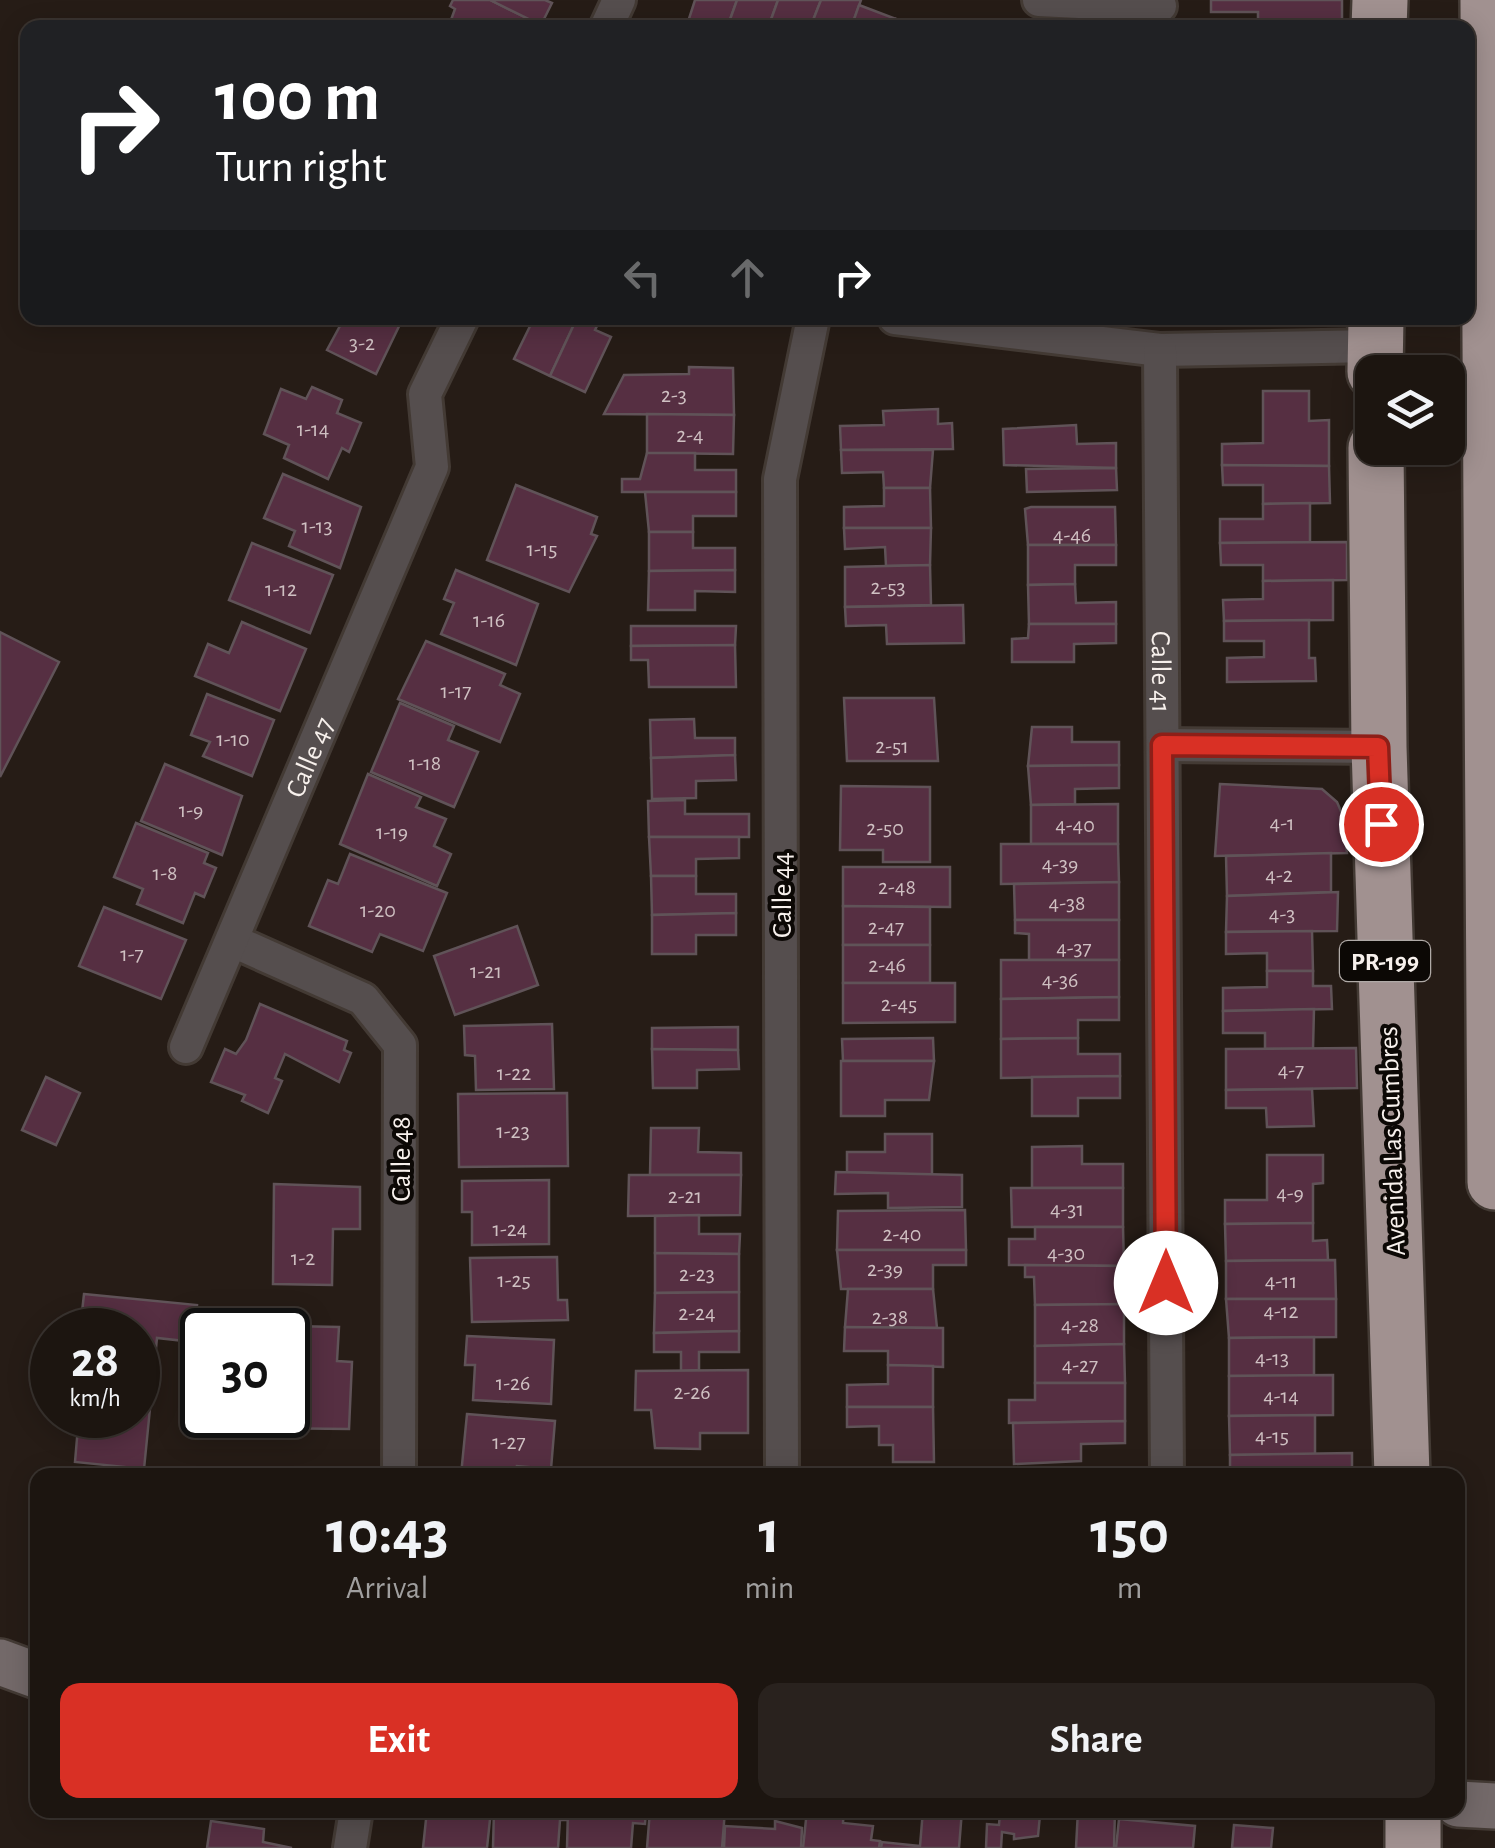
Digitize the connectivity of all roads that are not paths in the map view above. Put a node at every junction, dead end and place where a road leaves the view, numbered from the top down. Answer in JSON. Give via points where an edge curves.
{"nodes":[{"id":1,"x":1038,"y":0,"type":"edge"},
{"id":2,"x":1488,"y":0,"type":"edge"},
{"id":3,"x":1160,"y":11,"type":"edge"},
{"id":4,"x":458,"y":325,"type":"edge"},
{"id":5,"x":811,"y":325,"type":"edge"},
{"id":6,"x":953,"y":325,"type":"edge"},
{"id":7,"x":1375,"y":345,"type":"edge"},
{"id":8,"x":1160,"y":350,"type":"junction"},
{"id":9,"x":1376,"y":465,"type":"edge"},
{"id":10,"x":1492,"y":578,"type":"edge"},
{"id":11,"x":1162,"y":745,"type":"junction"},
{"id":12,"x":1378,"y":747,"type":"junction"},
{"id":13,"x":1494,"y":850,"type":"edge"},
{"id":14,"x":233,"y":941,"type":"junction"},
{"id":15,"x":186,"y":1047,"type":"dead end"},
{"id":16,"x":1495,"y":1182,"type":"edge"},
{"id":17,"x":399,"y":1468,"type":"edge"},
{"id":18,"x":782,"y":1468,"type":"edge"},
{"id":19,"x":1167,"y":1468,"type":"edge"},
{"id":20,"x":1402,"y":1468,"type":"edge"},
{"id":21,"x":0,"y":1662,"type":"edge"},
{"id":22,"x":30,"y":1673,"type":"edge"},
{"id":23,"x":1465,"y":1804,"type":"edge"},
{"id":24,"x":1495,"y":1806,"type":"edge"},
{"id":25,"x":355,"y":1818,"type":"edge"},
{"id":26,"x":1413,"y":1818,"type":"edge"},
{"id":27,"x":350,"y":1848,"type":"edge"},
{"id":28,"x":1413,"y":1848,"type":"edge"}],
"edges":[{"from":1,"to":3,"type":"street"},
{"from":2,"to":10,"type":"highway"},
{"from":4,"to":14,"type":"street","name":"Calle 47","via":[[424,394],[432,467]]},
{"from":5,"to":18,"type":"street","name":"Calle 44","via":[[780,479]]},
{"from":6,"to":8,"type":"street"},
{"from":7,"to":8,"type":"street"},
{"from":8,"to":11,"type":"street","name":"Calle 41"},
{"from":9,"to":12,"type":"highway","name":"Avenida Las Cumbres","number":"PR-199"},
{"from":10,"to":13,"type":"highway"},
{"from":11,"to":12,"type":"street"},
{"from":11,"to":19,"type":"street","name":"Calle 41"},
{"from":12,"to":20,"type":"highway","name":"Avenida Las Cumbres","number":"PR-199"},
{"from":13,"to":16,"type":"highway"},
{"from":14,"to":15,"type":"street","name":"Calle 47"},
{"from":14,"to":17,"type":"street","name":"Calle 48","via":[[363,998],[400,1045]]},
{"from":21,"to":22,"type":"street"},
{"from":23,"to":24,"type":"street"},
{"from":25,"to":27,"type":"street"},
{"from":26,"to":28,"type":"highway"}]}
